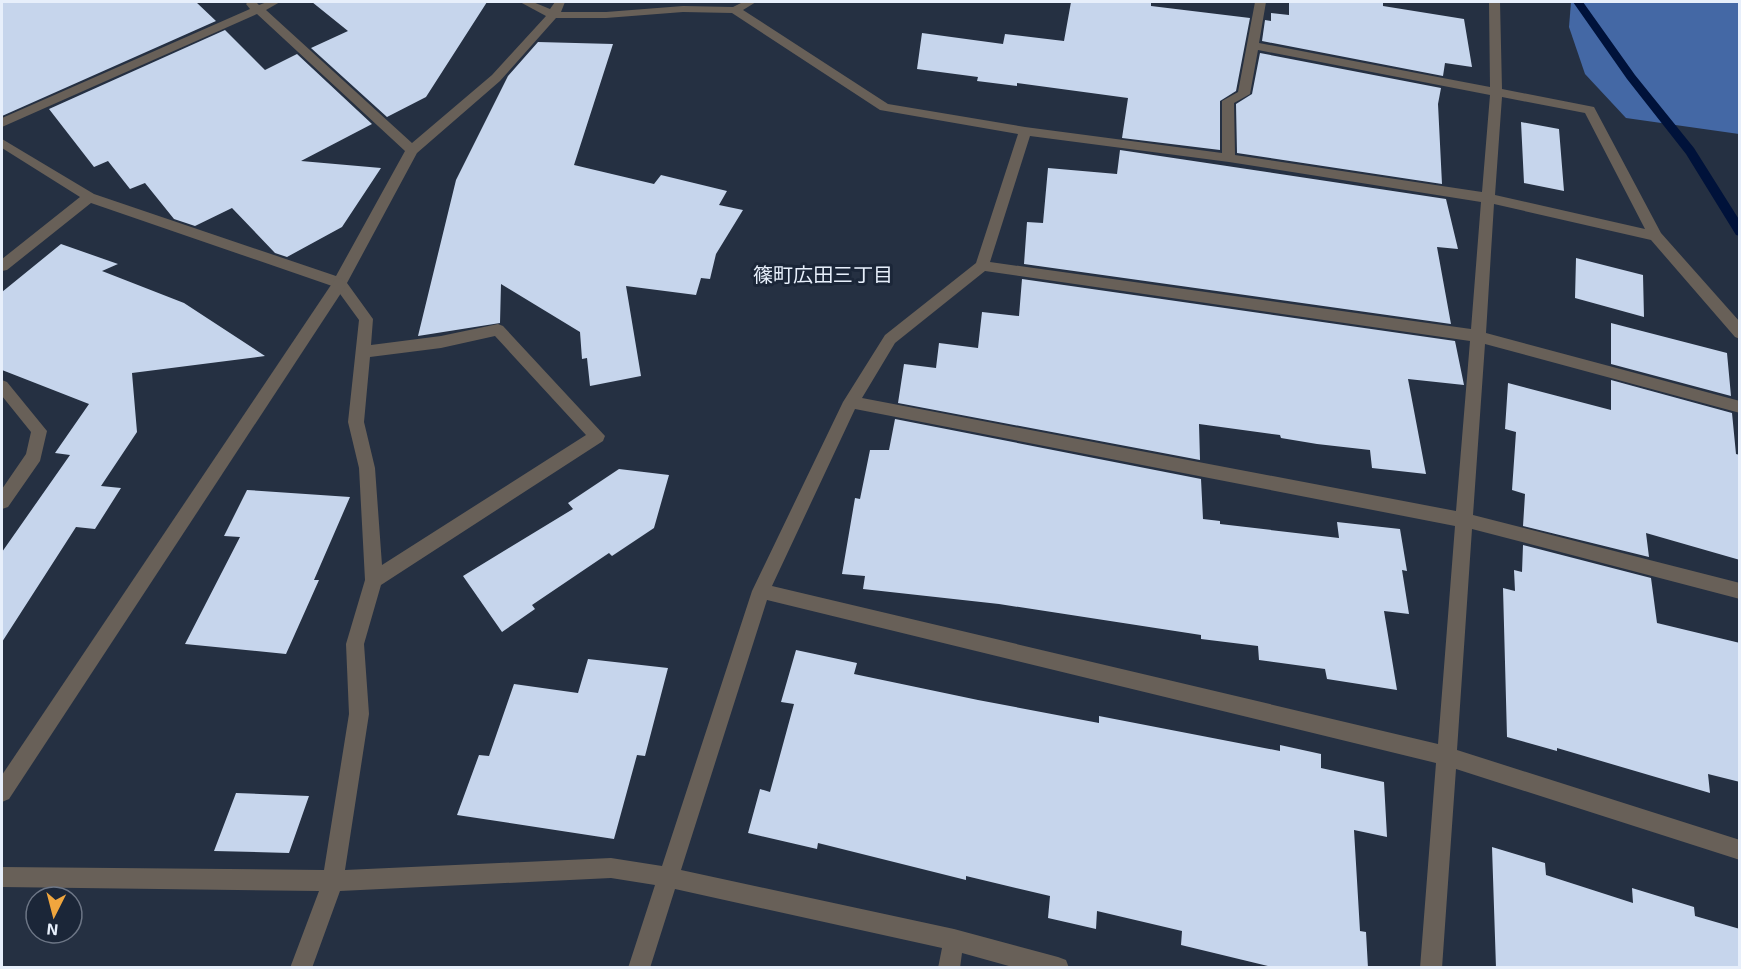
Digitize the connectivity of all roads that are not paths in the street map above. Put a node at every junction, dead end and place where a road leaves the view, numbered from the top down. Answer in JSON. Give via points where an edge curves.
{"nodes":[{"id":1,"x":275,"y":2,"type":"edge"},
{"id":2,"x":525,"y":2,"type":"edge"},
{"id":3,"x":560,"y":2,"type":"edge"},
{"id":4,"x":751,"y":2,"type":"edge"},
{"id":5,"x":1260,"y":2,"type":"edge"},
{"id":6,"x":1495,"y":2,"type":"edge"},
{"id":7,"x":254,"y":5,"type":"edge"},
{"id":8,"x":683,"y":5,"type":"edge"},
{"id":9,"x":735,"y":10,"type":"junction"},
{"id":10,"x":553,"y":15,"type":"junction"},
{"id":11,"x":1252,"y":45,"type":"junction"},
{"id":12,"x":1496,"y":92,"type":"junction"},
{"id":13,"x":2,"y":123,"type":"edge"},
{"id":14,"x":1025,"y":131,"type":"junction"},
{"id":15,"x":2,"y":143,"type":"edge"},
{"id":16,"x":412,"y":150,"type":"junction"},
{"id":17,"x":1229,"y":158,"type":"junction"},
{"id":18,"x":89,"y":197,"type":"junction"},
{"id":19,"x":1488,"y":198,"type":"junction"},
{"id":20,"x":1656,"y":236,"type":"junction"},
{"id":21,"x":2,"y":266,"type":"edge"},
{"id":22,"x":982,"y":266,"type":"junction"},
{"id":23,"x":340,"y":283,"type":"junction"},
{"id":24,"x":1740,"y":333,"type":"edge"},
{"id":25,"x":1478,"y":336,"type":"junction"},
{"id":26,"x":363,"y":352,"type":"junction"},
{"id":27,"x":2,"y":386,"type":"edge"},
{"id":28,"x":851,"y":402,"type":"junction"},
{"id":29,"x":1740,"y":407,"type":"edge"},
{"id":30,"x":2,"y":502,"type":"edge"},
{"id":31,"x":1464,"y":520,"type":"junction"},
{"id":32,"x":374,"y":580,"type":"junction"},
{"id":33,"x":761,"y":591,"type":"junction"},
{"id":34,"x":1740,"y":591,"type":"edge"},
{"id":35,"x":1446,"y":756,"type":"junction"},
{"id":36,"x":2,"y":792,"type":"edge"},
{"id":37,"x":1740,"y":850,"type":"edge"},
{"id":38,"x":2,"y":877,"type":"edge"},
{"id":39,"x":667,"y":877,"type":"junction"},
{"id":40,"x":333,"y":881,"type":"junction"},
{"id":41,"x":954,"y":940,"type":"junction"},
{"id":42,"x":301,"y":968,"type":"edge"},
{"id":43,"x":639,"y":968,"type":"edge"},
{"id":44,"x":949,"y":968,"type":"edge"},
{"id":45,"x":1058,"y":968,"type":"edge"},
{"id":46,"x":1431,"y":968,"type":"edge"}],
"edges":[{"from":1,"to":7,"type":"street"},
{"from":2,"to":10,"type":"street"},
{"from":3,"to":10,"type":"street"},
{"from":4,"to":9,"type":"street"},
{"from":5,"to":11,"type":"street"},
{"from":6,"to":12,"type":"street"},
{"from":7,"to":13,"type":"street"},
{"from":7,"to":16,"type":"street"},
{"from":8,"to":9,"type":"street"},
{"from":8,"to":10,"type":"street","via":[[606,15]]},
{"from":9,"to":14,"type":"street","via":[[884,107]]},
{"from":10,"to":16,"type":"street","via":[[496,78]]},
{"from":11,"to":12,"type":"street"},
{"from":11,"to":17,"type":"street","via":[[1244,94],[1228,101]]},
{"from":12,"to":19,"type":"street"},
{"from":12,"to":20,"type":"street","via":[[1590,110]]},
{"from":14,"to":17,"type":"street"},
{"from":14,"to":22,"type":"street"},
{"from":15,"to":18,"type":"street"},
{"from":16,"to":23,"type":"street"},
{"from":17,"to":19,"type":"street"},
{"from":18,"to":21,"type":"street"},
{"from":18,"to":23,"type":"street"},
{"from":19,"to":20,"type":"street"},
{"from":19,"to":25,"type":"street"},
{"from":20,"to":24,"type":"street"},
{"from":22,"to":25,"type":"street"},
{"from":22,"to":28,"type":"street","via":[[890,339]]},
{"from":23,"to":26,"type":"street","via":[[366,319]]},
{"from":23,"to":36,"type":"street"},
{"from":25,"to":29,"type":"street"},
{"from":25,"to":31,"type":"street"},
{"from":26,"to":32,"type":"street","via":[[356,422],[367,468]]},
{"from":26,"to":32,"type":"street","via":[[498,330],[597,436]]},
{"from":27,"to":30,"type":"street","via":[[39,431],[34,456]]},
{"from":28,"to":31,"type":"street"},
{"from":28,"to":33,"type":"street"},
{"from":31,"to":34,"type":"street"},
{"from":31,"to":35,"type":"street"},
{"from":32,"to":40,"type":"street","via":[[355,644],[359,714]]},
{"from":33,"to":35,"type":"street"},
{"from":33,"to":39,"type":"street"},
{"from":35,"to":37,"type":"street"},
{"from":35,"to":46,"type":"street"},
{"from":38,"to":40,"type":"street"},
{"from":39,"to":40,"type":"street","via":[[611,868]]},
{"from":39,"to":41,"type":"street"},
{"from":39,"to":43,"type":"street"},
{"from":40,"to":42,"type":"street"},
{"from":41,"to":44,"type":"street"},
{"from":41,"to":45,"type":"street"}]}
